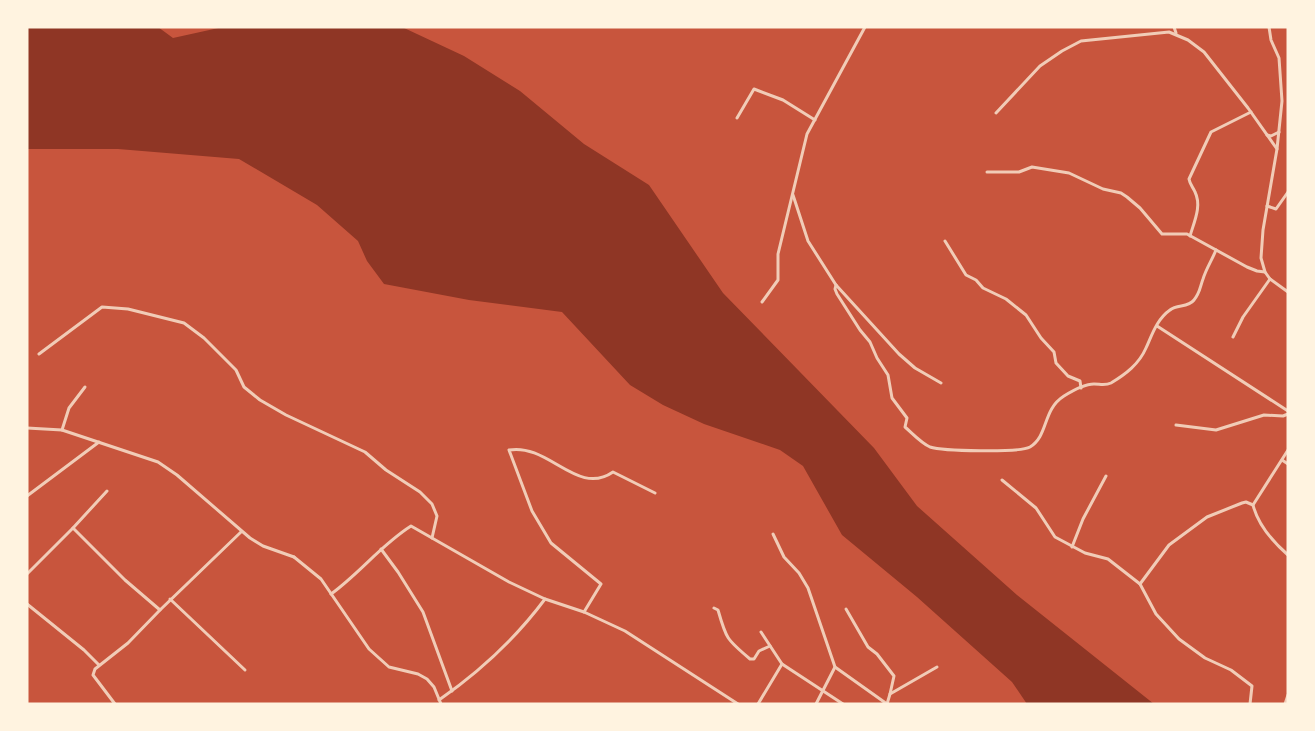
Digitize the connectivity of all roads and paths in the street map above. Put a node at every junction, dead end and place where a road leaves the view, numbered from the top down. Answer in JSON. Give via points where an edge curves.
{"nodes":[{"id":1,"x":865,"y":27,"type":"edge"},
{"id":2,"x":1174,"y":27,"type":"edge"},
{"id":3,"x":1269,"y":27,"type":"edge"},
{"id":4,"x":1176,"y":33,"type":"junction"},
{"id":5,"x":1251,"y":112,"type":"junction"},
{"id":6,"x":996,"y":113,"type":"dead end"},
{"id":7,"x":737,"y":118,"type":"dead end"},
{"id":8,"x":815,"y":120,"type":"junction"},
{"id":9,"x":1280,"y":132,"type":"junction"},
{"id":10,"x":1267,"y":135,"type":"junction"},
{"id":11,"x":1277,"y":150,"type":"junction"},
{"id":12,"x":987,"y":172,"type":"dead end"},
{"id":13,"x":1288,"y":192,"type":"edge"},
{"id":14,"x":793,"y":194,"type":"junction"},
{"id":15,"x":1268,"y":206,"type":"junction"},
{"id":16,"x":1190,"y":236,"type":"junction"},
{"id":17,"x":945,"y":241,"type":"dead end"},
{"id":18,"x":1216,"y":250,"type":"junction"},
{"id":19,"x":1265,"y":272,"type":"junction"},
{"id":20,"x":1270,"y":279,"type":"junction"},
{"id":21,"x":836,"y":285,"type":"junction"},
{"id":22,"x":1288,"y":292,"type":"edge"},
{"id":23,"x":762,"y":302,"type":"dead end"},
{"id":24,"x":1157,"y":326,"type":"junction"},
{"id":25,"x":1233,"y":337,"type":"dead end"},
{"id":26,"x":39,"y":354,"type":"dead end"},
{"id":27,"x":941,"y":383,"type":"dead end"},
{"id":28,"x":85,"y":387,"type":"dead end"},
{"id":29,"x":1081,"y":388,"type":"junction"},
{"id":30,"x":1288,"y":412,"type":"edge"},
{"id":31,"x":1176,"y":425,"type":"dead end"},
{"id":32,"x":27,"y":428,"type":"edge"},
{"id":33,"x":62,"y":430,"type":"junction"},
{"id":34,"x":99,"y":442,"type":"junction"},
{"id":35,"x":1288,"y":450,"type":"edge"},
{"id":36,"x":1282,"y":460,"type":"junction"},
{"id":37,"x":1288,"y":464,"type":"edge"},
{"id":38,"x":1106,"y":476,"type":"dead end"},
{"id":39,"x":1002,"y":480,"type":"dead end"},
{"id":40,"x":107,"y":491,"type":"dead end"},
{"id":41,"x":656,"y":493,"type":"dead end"},
{"id":42,"x":27,"y":496,"type":"edge"},
{"id":43,"x":1253,"y":505,"type":"junction"},
{"id":44,"x":73,"y":528,"type":"junction"},
{"id":45,"x":241,"y":531,"type":"junction"},
{"id":46,"x":773,"y":534,"type":"dead end"},
{"id":47,"x":432,"y":538,"type":"junction"},
{"id":48,"x":1072,"y":547,"type":"junction"},
{"id":49,"x":381,"y":549,"type":"junction"},
{"id":50,"x":1288,"y":555,"type":"edge"},
{"id":51,"x":27,"y":574,"type":"edge"},
{"id":52,"x":1140,"y":584,"type":"junction"},
{"id":53,"x":331,"y":594,"type":"junction"},
{"id":54,"x":170,"y":599,"type":"junction"},
{"id":55,"x":545,"y":599,"type":"junction"},
{"id":56,"x":27,"y":604,"type":"edge"},
{"id":57,"x":714,"y":608,"type":"dead end"},
{"id":58,"x":846,"y":609,"type":"dead end"},
{"id":59,"x":160,"y":610,"type":"junction"},
{"id":60,"x":584,"y":612,"type":"junction"},
{"id":61,"x":761,"y":632,"type":"dead end"},
{"id":62,"x":770,"y":646,"type":"junction"},
{"id":63,"x":782,"y":664,"type":"junction"},
{"id":64,"x":99,"y":665,"type":"junction"},
{"id":65,"x":835,"y":667,"type":"junction"},
{"id":66,"x":937,"y":667,"type":"dead end"},
{"id":67,"x":246,"y":670,"type":"dead end"},
{"id":68,"x":823,"y":690,"type":"junction"},
{"id":69,"x":452,"y":691,"type":"junction"},
{"id":70,"x":890,"y":694,"type":"junction"},
{"id":71,"x":1288,"y":695,"type":"edge"},
{"id":72,"x":440,"y":702,"type":"edge"},
{"id":73,"x":115,"y":704,"type":"edge"},
{"id":74,"x":738,"y":704,"type":"edge"},
{"id":75,"x":758,"y":704,"type":"edge"},
{"id":76,"x":816,"y":704,"type":"edge"},
{"id":77,"x":843,"y":704,"type":"edge"},
{"id":78,"x":887,"y":704,"type":"edge"},
{"id":79,"x":1250,"y":704,"type":"edge"},
{"id":80,"x":1285,"y":704,"type":"edge"}],
"edges":[{"from":1,"to":8,"type":"street"},
{"from":2,"to":4,"type":"street"},
{"from":3,"to":9,"type":"street","via":[[1279,58]]},
{"from":4,"to":5,"type":"street","via":[[1204,52]]},
{"from":4,"to":6,"type":"street","via":[[1081,41],[1040,66]]},
{"from":5,"to":10,"type":"street"},
{"from":5,"to":16,"type":"street","via":[[1211,132],[1189,179],[1198,204]]},
{"from":7,"to":8,"type":"street","via":[[754,89],[783,100]]},
{"from":8,"to":14,"type":"street","via":[[807,134]]},
{"from":9,"to":10,"type":"street"},
{"from":9,"to":11,"type":"street"},
{"from":10,"to":11,"type":"street"},
{"from":11,"to":15,"type":"street"},
{"from":12,"to":16,"type":"street","via":[[1019,172],[1032,167],[1069,173],[1121,193],[1140,207],[1162,234]]},
{"from":13,"to":15,"type":"street","via":[[1276,209]]},
{"from":14,"to":21,"type":"street","via":[[808,241]]},
{"from":14,"to":23,"type":"street","via":[[778,254],[778,279]]},
{"from":15,"to":19,"type":"street","via":[[1261,254]]},
{"from":16,"to":18,"type":"street"},
{"from":17,"to":29,"type":"street","via":[[966,276],[1026,315],[1054,352],[1056,363],[1068,376],[1080,381]]},
{"from":18,"to":19,"type":"street"},
{"from":18,"to":24,"type":"street","via":[[1193,301],[1170,310]]},
{"from":19,"to":20,"type":"street"},
{"from":20,"to":22,"type":"street"},
{"from":20,"to":25,"type":"street"},
{"from":21,"to":27,"type":"street","via":[[899,354]]},
{"from":21,"to":29,"type":"street","via":[[837,294],[888,375],[892,398],[907,418],[904,427],[930,447],[989,452],[1029,448],[1039,438],[1054,403]]},
{"from":24,"to":29,"type":"street","via":[[1135,366],[1108,385]]},
{"from":24,"to":30,"type":"street"},
{"from":26,"to":47,"type":"street","via":[[102,307],[128,309],[184,323],[236,370],[249,392],[286,415],[365,452],[420,492],[437,516]]},
{"from":28,"to":33,"type":"street","via":[[69,408]]},
{"from":30,"to":31,"type":"street","via":[[1216,430]]},
{"from":32,"to":33,"type":"street"},
{"from":33,"to":34,"type":"street"},
{"from":34,"to":42,"type":"street"},
{"from":34,"to":45,"type":"street","via":[[158,462]]},
{"from":35,"to":36,"type":"street"},
{"from":36,"to":37,"type":"street"},
{"from":36,"to":43,"type":"street"},
{"from":38,"to":48,"type":"street"},
{"from":39,"to":48,"type":"street","via":[[1036,508],[1055,537]]},
{"from":40,"to":44,"type":"street"},
{"from":41,"to":60,"type":"street","via":[[613,472],[589,480],[527,449],[509,450],[532,511],[551,543],[601,584]]},
{"from":43,"to":50,"type":"street","via":[[1263,527]]},
{"from":43,"to":52,"type":"street","via":[[1242,503],[1208,517],[1169,545]]},
{"from":44,"to":51,"type":"street"},
{"from":44,"to":59,"type":"street"},
{"from":45,"to":53,"type":"street","via":[[263,546],[294,557],[321,579]]},
{"from":45,"to":54,"type":"street"},
{"from":46,"to":65,"type":"street","via":[[784,557],[808,588]]},
{"from":47,"to":49,"type":"street","via":[[411,526]]},
{"from":47,"to":55,"type":"street"},
{"from":48,"to":52,"type":"street","via":[[1107,559]]},
{"from":49,"to":53,"type":"street"},
{"from":49,"to":69,"type":"street","via":[[423,612]]},
{"from":52,"to":79,"type":"street","via":[[1156,614],[1179,639],[1252,686]]},
{"from":53,"to":72,"type":"street","via":[[369,649],[389,667],[427,679]]},
{"from":54,"to":59,"type":"street"},
{"from":54,"to":67,"type":"street"},
{"from":55,"to":60,"type":"street"},
{"from":55,"to":69,"type":"street","via":[[521,629]]},
{"from":56,"to":64,"type":"street"},
{"from":57,"to":62,"type":"street","via":[[728,640],[750,659]]},
{"from":58,"to":70,"type":"street","via":[[868,647],[894,676]]},
{"from":59,"to":64,"type":"street","via":[[128,643]]},
{"from":60,"to":74,"type":"street","via":[[625,631]]},
{"from":61,"to":62,"type":"street"},
{"from":62,"to":63,"type":"street"},
{"from":63,"to":68,"type":"street"},
{"from":63,"to":75,"type":"street"},
{"from":64,"to":73,"type":"street","via":[[93,675]]},
{"from":65,"to":68,"type":"street"},
{"from":65,"to":78,"type":"street"},
{"from":66,"to":70,"type":"street"},
{"from":68,"to":76,"type":"street"},
{"from":68,"to":77,"type":"street"},
{"from":69,"to":72,"type":"street"},
{"from":70,"to":78,"type":"street"},
{"from":71,"to":80,"type":"street"}]}
